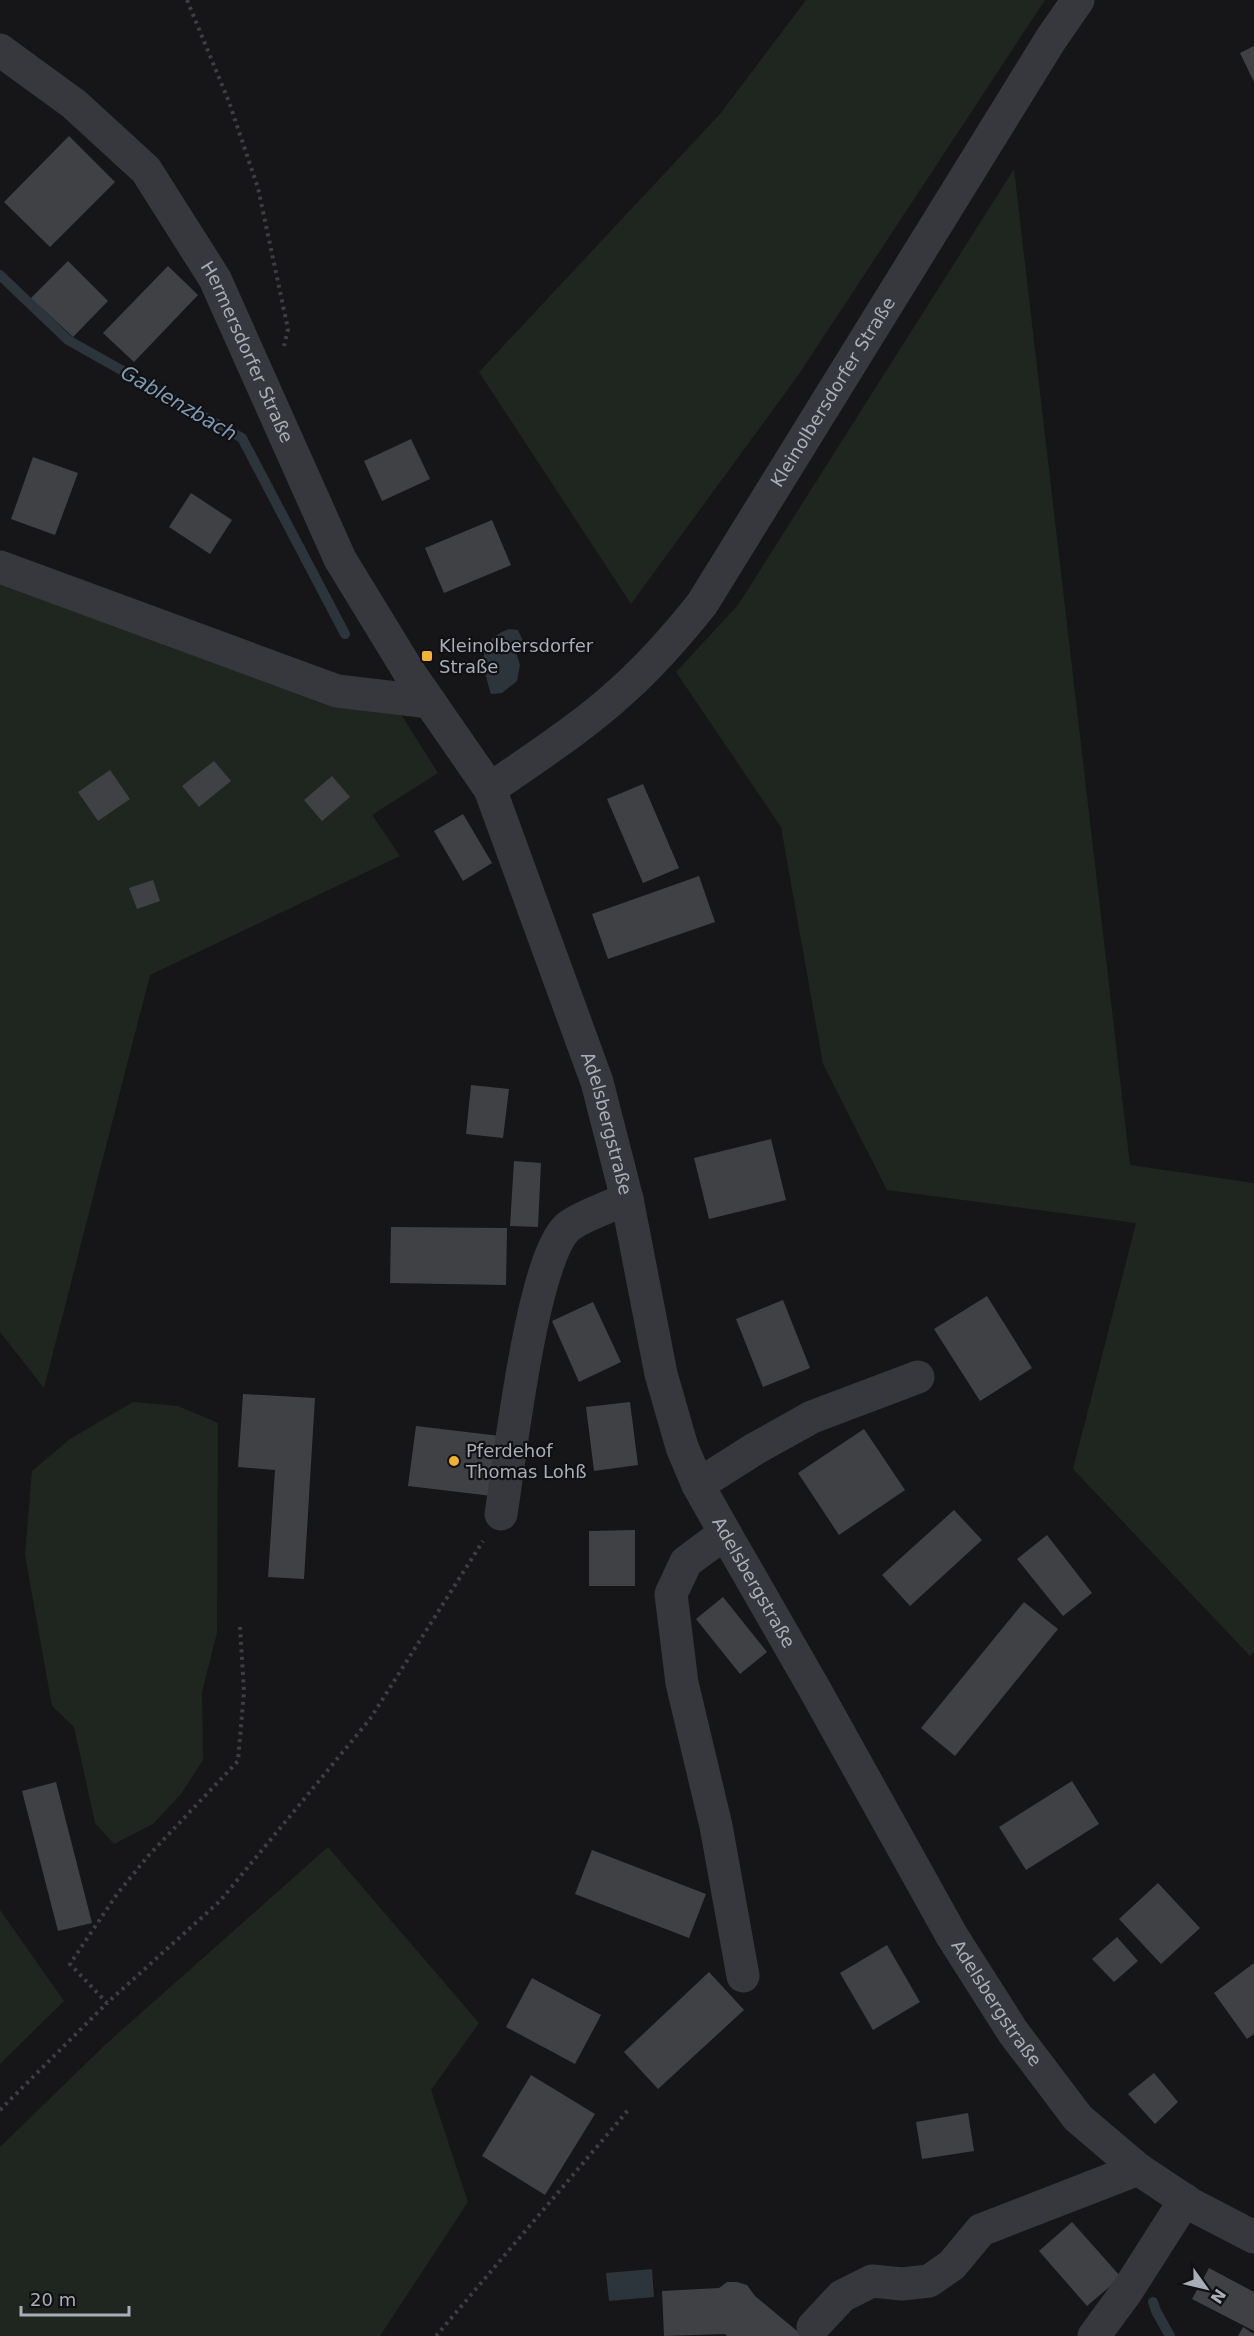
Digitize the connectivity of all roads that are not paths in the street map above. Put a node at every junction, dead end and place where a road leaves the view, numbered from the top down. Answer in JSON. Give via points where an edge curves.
{"nodes":[{"id":1,"x":1078,"y":0,"type":"edge"},
{"id":2,"x":0,"y":51,"type":"edge"},
{"id":3,"x":0,"y":567,"type":"edge"},
{"id":4,"x":430,"y":702,"type":"junction"},
{"id":5,"x":490,"y":789,"type":"junction"},
{"id":6,"x":627,"y":1198,"type":"junction"},
{"id":7,"x":918,"y":1377,"type":"dead end"},
{"id":8,"x":698,"y":1485,"type":"junction"},
{"id":9,"x":501,"y":1514,"type":"road end"},
{"id":10,"x":725,"y":1533,"type":"junction"},
{"id":11,"x":743,"y":1976,"type":"dead end"},
{"id":12,"x":1138,"y":2169,"type":"junction"},
{"id":13,"x":1185,"y":2200,"type":"junction"},
{"id":14,"x":1254,"y":2237,"type":"edge"},
{"id":15,"x":813,"y":2327,"type":"dead end"},
{"id":16,"x":1094,"y":2336,"type":"edge"}],
"edges":[{"from":1,"to":5,"type":"street","name":"Kleinolbersdorfer Straße","via":[[702,604],[625,689]]},
{"from":2,"to":4,"type":"street","name":"Hermersdorfer Straße","via":[[74,104],[146,170],[158,187],[215,279],[340,559]]},
{"from":3,"to":4,"type":"street","via":[[338,691]]},
{"from":4,"to":5,"type":"street","name":"Hermersdorfer Straße"},
{"from":5,"to":6,"type":"street","name":"Adelsbergstraße","via":[[597,1082]]},
{"from":6,"to":8,"type":"street","name":"Adelsbergstraße","via":[[662,1374],[682,1447]]},
{"from":6,"to":9,"type":"street","via":[[569,1227],[555,1244],[533,1314]]},
{"from":7,"to":8,"type":"street","via":[[812,1417]]},
{"from":8,"to":10,"type":"street","name":"Adelsbergstraße"},
{"from":10,"to":11,"type":"street","via":[[686,1562],[671,1594],[682,1683],[716,1826]]},
{"from":10,"to":12,"type":"street","name":"Adelsbergstraße","via":[[952,1936],[1007,2022],[1078,2118]]},
{"from":12,"to":13,"type":"street","name":"Adelsbergstraße"},
{"from":12,"to":15,"type":"street","via":[[981,2230],[952,2265],[929,2281],[872,2281],[843,2296]]},
{"from":13,"to":14,"type":"street","name":"Adelsbergstraße"},
{"from":13,"to":16,"type":"street"}]}
